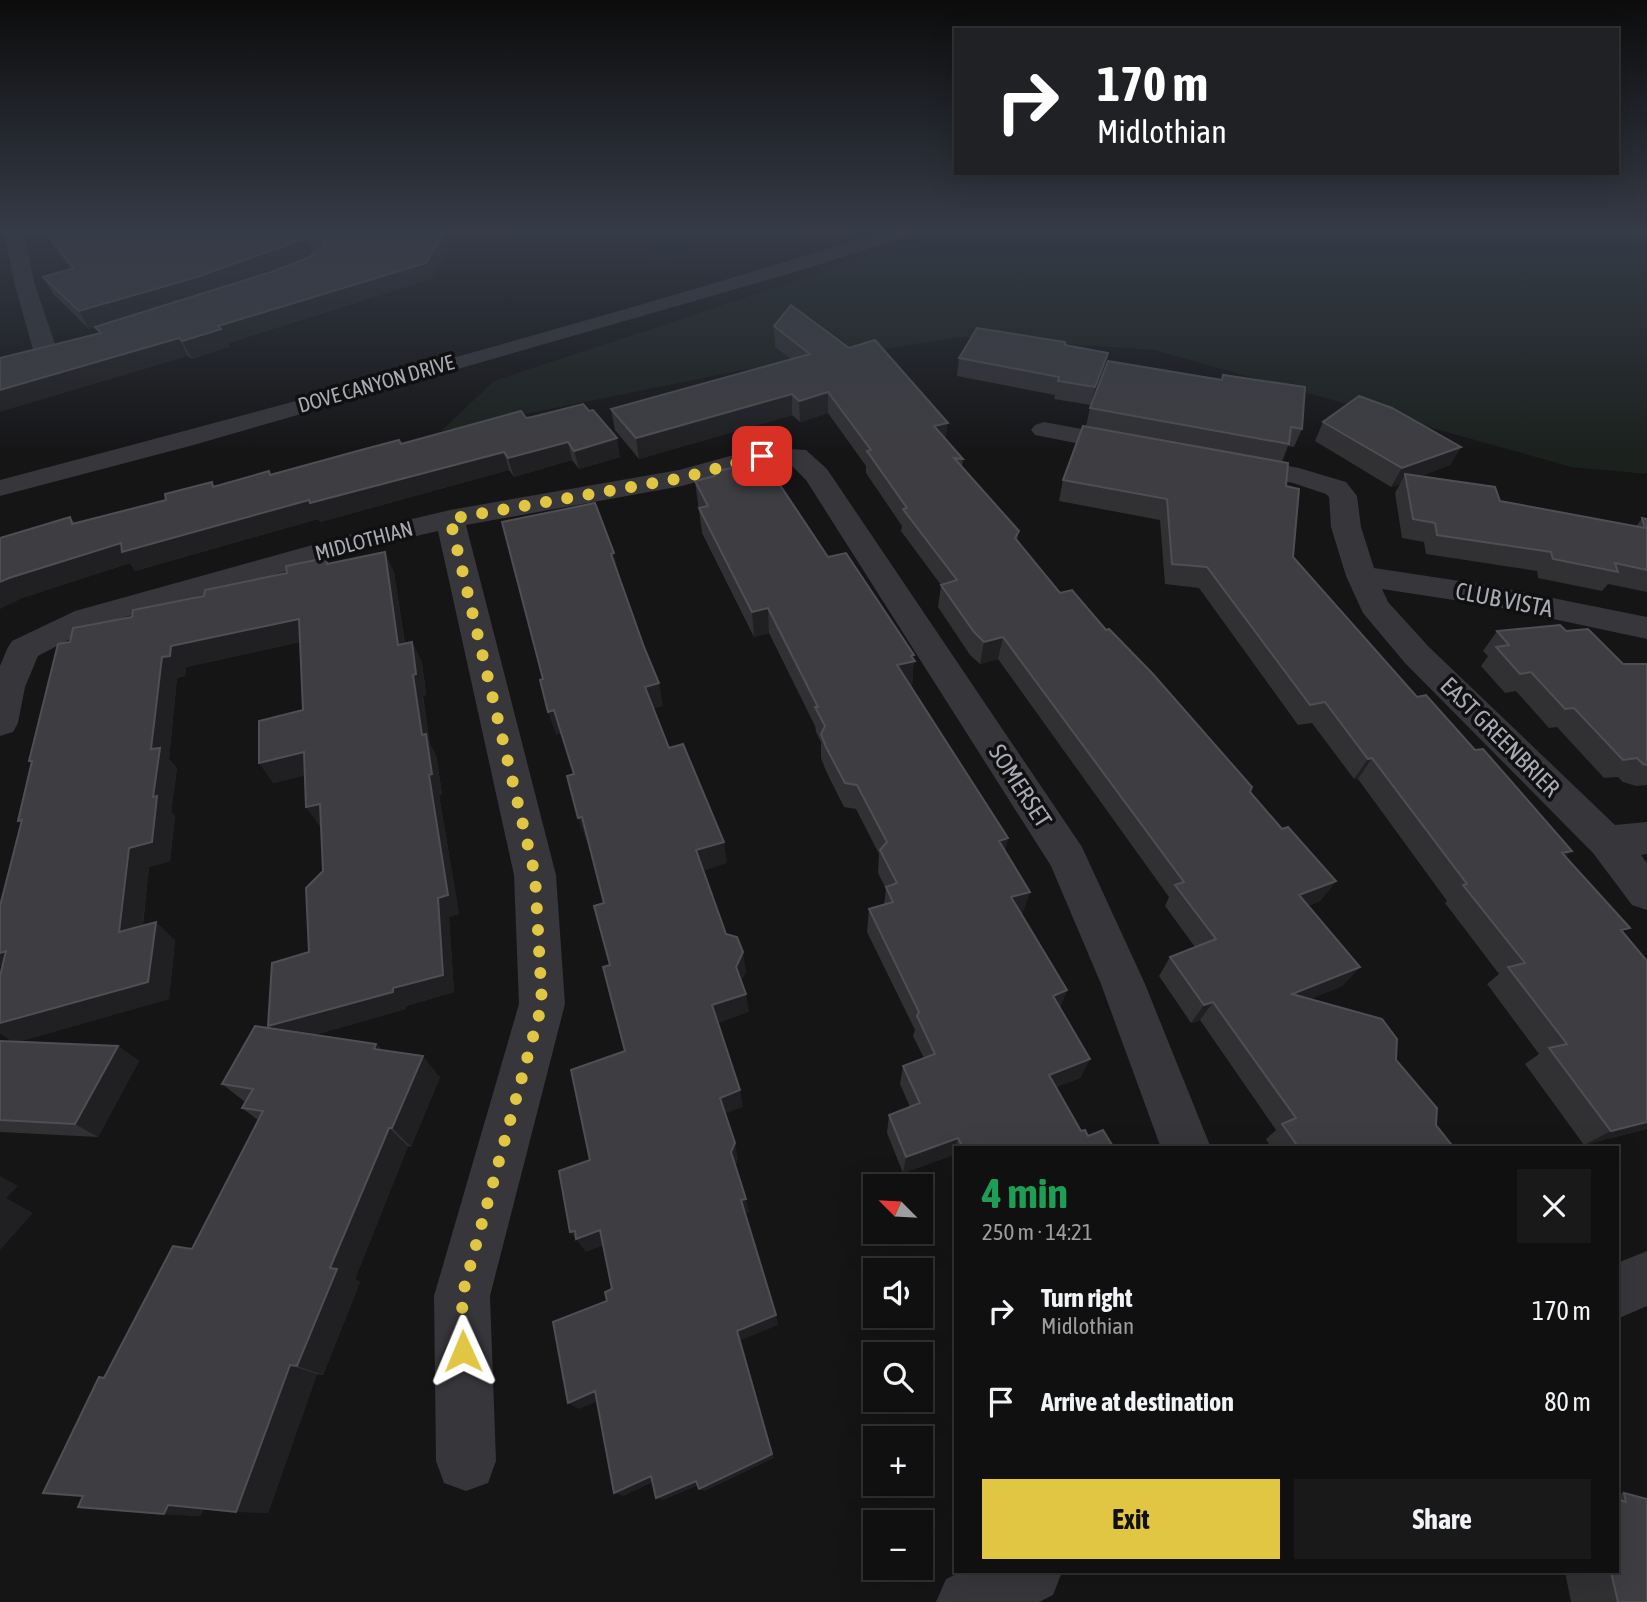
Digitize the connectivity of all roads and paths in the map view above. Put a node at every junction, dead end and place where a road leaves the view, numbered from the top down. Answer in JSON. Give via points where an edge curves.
{"nodes":[{"id":1,"x":31,"y":304,"type":"edge"},
{"id":2,"x":592,"y":304,"type":"edge"},
{"id":3,"x":662,"y":304,"type":"edge"},
{"id":4,"x":72,"y":344,"type":"edge"},
{"id":5,"x":46,"y":353,"type":"junction"},
{"id":6,"x":23,"y":358,"type":"edge"},
{"id":7,"x":1044,"y":430,"type":"dead end"},
{"id":8,"x":116,"y":434,"type":"dead end"},
{"id":9,"x":1151,"y":449,"type":"edge"},
{"id":10,"x":797,"y":456,"type":"joint"},
{"id":11,"x":1205,"y":459,"type":"edge"},
{"id":12,"x":0,"y":488,"type":"edge"},
{"id":13,"x":450,"y":519,"type":"junction"},
{"id":14,"x":1361,"y":576,"type":"junction"},
{"id":15,"x":1647,"y":628,"type":"edge"},
{"id":16,"x":0,"y":723,"type":"edge"},
{"id":17,"x":1647,"y":838,"type":"edge"},
{"id":18,"x":1607,"y":842,"type":"junction"},
{"id":19,"x":1647,"y":893,"type":"edge"},
{"id":20,"x":1185,"y":1146,"type":"edge"},
{"id":21,"x":1647,"y":1278,"type":"edge"},
{"id":22,"x":1619,"y":1290,"type":"edge"},
{"id":23,"x":466,"y":1461,"type":"dead end"},
{"id":24,"x":1028,"y":1573,"type":"edge"},
{"id":25,"x":969,"y":1602,"type":"edge"}],
"edges":[{"from":1,"to":5,"type":"street"},
{"from":2,"to":8,"type":"street","name":"DOVE CANYON DRIVE"},
{"from":3,"to":12,"type":"street","name":"DOVE CANYON DRIVE"},
{"from":4,"to":5,"type":"street"},
{"from":5,"to":6,"type":"street"},
{"from":7,"to":9,"type":"street"},
{"from":10,"to":13,"type":"street","name":"MIDLOTHIAN","via":[[762,456],[682,478]]},
{"from":10,"to":20,"type":"street","name":"SOMERSET","via":[[817,475],[1068,859]]},
{"from":11,"to":14,"type":"street","name":"EAST GREENBRIER","via":[[1299,476],[1336,488],[1343,496],[1346,527]]},
{"from":13,"to":16,"type":"street","name":"MIDLOTHIAN","via":[[86,618],[24,649]]},
{"from":13,"to":23,"type":"street","via":[[535,875],[542,1004],[462,1296]]},
{"from":14,"to":15,"type":"street","name":"CLUB VISTA","via":[[1493,596]]},
{"from":14,"to":18,"type":"street","name":"EAST GREENBRIER","via":[[1374,606],[1417,655]]},
{"from":17,"to":18,"type":"street"},
{"from":18,"to":19,"type":"street","name":"EAST GREENBRIER"},
{"from":21,"to":22,"type":"street"},
{"from":24,"to":25,"type":"street"}]}
